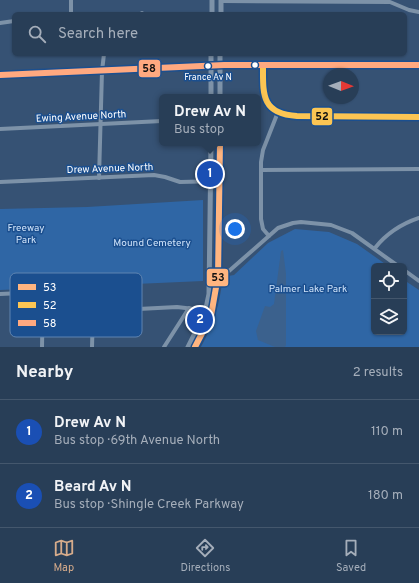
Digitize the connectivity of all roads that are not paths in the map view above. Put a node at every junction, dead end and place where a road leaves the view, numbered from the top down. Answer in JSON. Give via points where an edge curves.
{"nodes":[{"id":1,"x":71,"y":0,"type":"edge"},
{"id":2,"x":212,"y":0,"type":"edge"},
{"id":3,"x":221,"y":0,"type":"edge"},
{"id":4,"x":71,"y":12,"type":"edge"},
{"id":5,"x":212,"y":12,"type":"edge"},
{"id":6,"x":221,"y":12,"type":"edge"},
{"id":7,"x":419,"y":12,"type":"edge"},
{"id":8,"x":12,"y":21,"type":"edge"},
{"id":9,"x":0,"y":23,"type":"edge"},
{"id":10,"x":104,"y":56,"type":"edge"},
{"id":11,"x":211,"y":56,"type":"edge"},
{"id":12,"x":220,"y":56,"type":"edge"},
{"id":13,"x":211,"y":65,"type":"junction"},
{"id":14,"x":220,"y":65,"type":"junction"},
{"id":15,"x":263,"y":65,"type":"junction"},
{"id":16,"x":419,"y":65,"type":"edge"},
{"id":17,"x":102,"y":70,"type":"junction"},
{"id":18,"x":0,"y":75,"type":"edge"},
{"id":19,"x":211,"y":94,"type":"edge"},
{"id":20,"x":220,"y":94,"type":"edge"},
{"id":21,"x":278,"y":112,"type":"junction"},
{"id":22,"x":419,"y":117,"type":"edge"},
{"id":23,"x":159,"y":121,"type":"edge"},
{"id":24,"x":101,"y":124,"type":"junction"},
{"id":25,"x":0,"y":129,"type":"edge"},
{"id":26,"x":211,"y":146,"type":"edge"},
{"id":27,"x":220,"y":146,"type":"edge"},
{"id":28,"x":261,"y":170,"type":"junction"},
{"id":29,"x":419,"y":170,"type":"edge"},
{"id":30,"x":99,"y":178,"type":"junction"},
{"id":31,"x":211,"y":181,"type":"junction"},
{"id":32,"x":220,"y":181,"type":"junction"},
{"id":33,"x":0,"y":182,"type":"edge"},
{"id":34,"x":419,"y":218,"type":"edge"},
{"id":35,"x":269,"y":236,"type":"junction"},
{"id":36,"x":375,"y":248,"type":"junction"},
{"id":37,"x":394,"y":263,"type":"edge"},
{"id":38,"x":211,"y":272,"type":"junction"},
{"id":39,"x":218,"y":272,"type":"junction"},
{"id":40,"x":407,"y":272,"type":"edge"},
{"id":41,"x":419,"y":281,"type":"edge"},
{"id":42,"x":0,"y":294,"type":"edge"},
{"id":43,"x":10,"y":294,"type":"edge"},
{"id":44,"x":189,"y":308,"type":"junction"},
{"id":45,"x":142,"y":309,"type":"edge"},
{"id":46,"x":205,"y":313,"type":"junction"},
{"id":47,"x":211,"y":316,"type":"junction"},
{"id":48,"x":92,"y":337,"type":"edge"},
{"id":49,"x":92,"y":347,"type":"edge"},
{"id":50,"x":164,"y":347,"type":"edge"},
{"id":51,"x":188,"y":347,"type":"edge"},
{"id":52,"x":195,"y":347,"type":"edge"}],
"edges":[{"from":1,"to":4,"type":"street"},
{"from":2,"to":5,"type":"street"},
{"from":3,"to":6,"type":"street"},
{"from":3,"to":7,"type":"street","via":[[390,2]]},
{"from":8,"to":9,"type":"street"},
{"from":10,"to":17,"type":"street"},
{"from":11,"to":13,"type":"street"},
{"from":12,"to":14,"type":"street"},
{"from":13,"to":14,"type":"street"},
{"from":13,"to":17,"type":"street"},
{"from":13,"to":19,"type":"street"},
{"from":14,"to":15,"type":"street"},
{"from":14,"to":20,"type":"street"},
{"from":15,"to":16,"type":"street"},
{"from":15,"to":21,"type":"street","via":[[264,98],[270,107]]},
{"from":17,"to":18,"type":"street"},
{"from":17,"to":24,"type":"street"},
{"from":21,"to":22,"type":"street","via":[[297,116]]},
{"from":21,"to":28,"type":"street","via":[[263,150]]},
{"from":23,"to":24,"type":"street","name":"Ewing Avenue North"},
{"from":24,"to":25,"type":"street","name":"Ewing Avenue North"},
{"from":24,"to":30,"type":"street"},
{"from":26,"to":31,"type":"street"},
{"from":27,"to":32,"type":"street"},
{"from":28,"to":29,"type":"street"},
{"from":28,"to":35,"type":"street","via":[[261,219],[263,228]]},
{"from":30,"to":31,"type":"street","name":"Drew Avenue North","via":[[160,175],[180,182]]},
{"from":30,"to":33,"type":"street","name":"Drew Avenue North"},
{"from":31,"to":32,"type":"street","name":"Drew Avenue North"},
{"from":31,"to":38,"type":"street"},
{"from":32,"to":39,"type":"street"},
{"from":34,"to":36,"type":"street","via":[[398,226]]},
{"from":35,"to":36,"type":"street","via":[[278,228],[293,223],[320,223],[347,231]]},
{"from":35,"to":39,"type":"street","via":[[234,268]]},
{"from":36,"to":37,"type":"street"},
{"from":38,"to":39,"type":"street"},
{"from":38,"to":46,"type":"street"},
{"from":39,"to":47,"type":"street"},
{"from":40,"to":41,"type":"street"},
{"from":42,"to":43,"type":"street"},
{"from":44,"to":45,"type":"street"},
{"from":44,"to":46,"type":"street"},
{"from":44,"to":50,"type":"street"},
{"from":46,"to":47,"type":"street"},
{"from":46,"to":51,"type":"street"},
{"from":47,"to":52,"type":"street"},
{"from":48,"to":49,"type":"street"}]}
